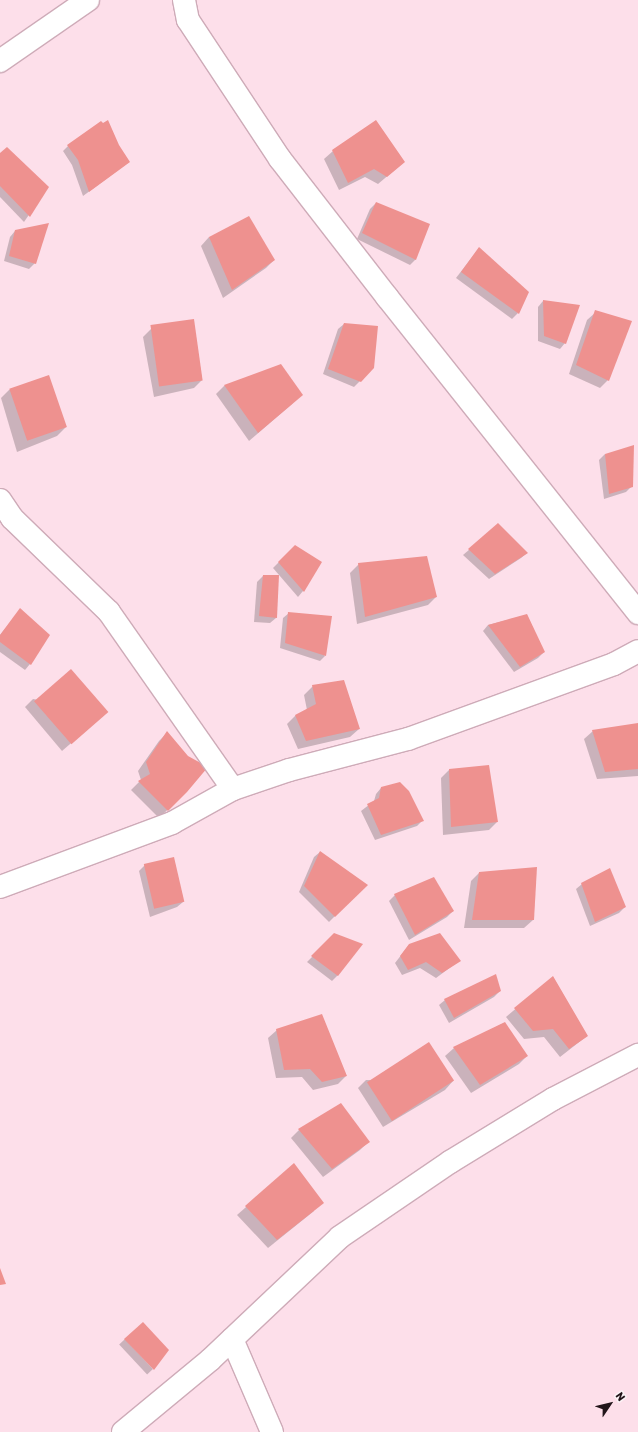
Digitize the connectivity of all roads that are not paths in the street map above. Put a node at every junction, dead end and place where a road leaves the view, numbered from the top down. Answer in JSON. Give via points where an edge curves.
{"nodes":[{"id":1,"x":88,"y":0,"type":"edge"},
{"id":2,"x":184,"y":0,"type":"edge"},
{"id":3,"x":0,"y":61,"type":"edge"},
{"id":4,"x":0,"y":500,"type":"edge"},
{"id":5,"x":638,"y":613,"type":"edge"},
{"id":6,"x":638,"y":651,"type":"edge"},
{"id":7,"x":233,"y":789,"type":"junction"},
{"id":8,"x":0,"y":887,"type":"edge"},
{"id":9,"x":638,"y":1054,"type":"edge"},
{"id":10,"x":232,"y":1339,"type":"junction"},
{"id":11,"x":123,"y":1432,"type":"edge"},
{"id":12,"x":272,"y":1432,"type":"edge"}],
"edges":[{"from":1,"to":3,"type":"street"},
{"from":2,"to":5,"type":"street","via":[[188,20],[280,159],[387,298]]},
{"from":4,"to":7,"type":"street","via":[[12,518],[109,612]]},
{"from":6,"to":7,"type":"street","via":[[614,664],[408,739],[289,770]]},
{"from":7,"to":8,"type":"street","via":[[172,824]]},
{"from":9,"to":10,"type":"street","via":[[553,1099],[450,1162],[340,1237]]},
{"from":10,"to":11,"type":"street"},
{"from":10,"to":12,"type":"street"}]}
